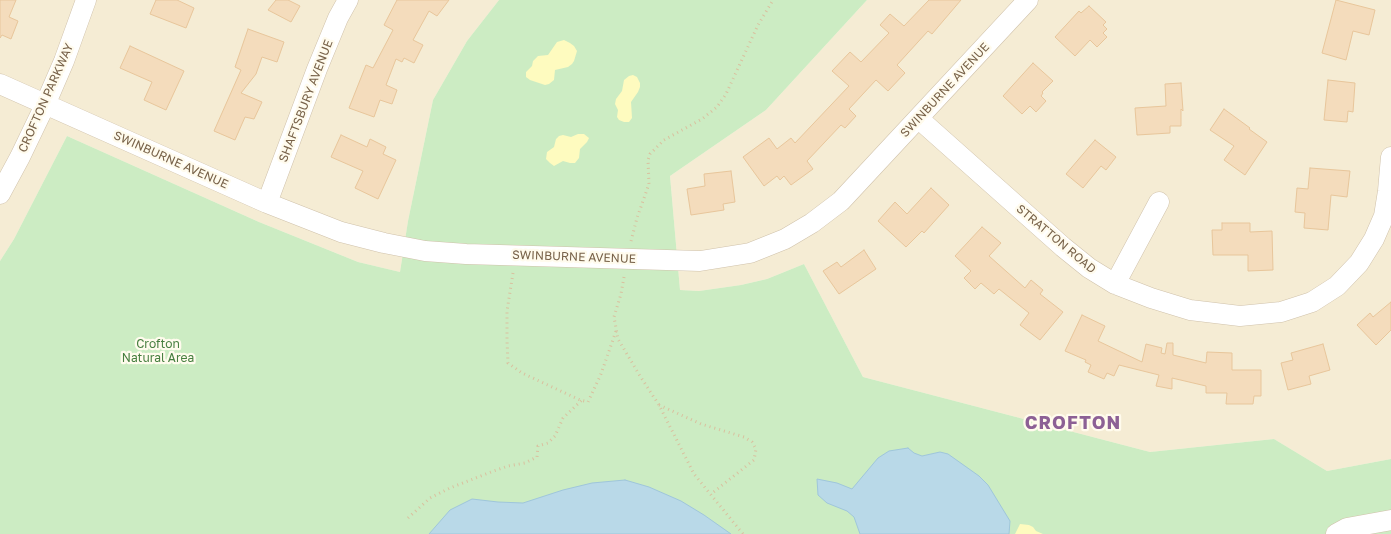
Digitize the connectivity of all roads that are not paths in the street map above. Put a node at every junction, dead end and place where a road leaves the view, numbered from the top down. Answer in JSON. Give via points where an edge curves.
{"nodes":[{"id":1,"x":86,"y":0,"type":"edge"},
{"id":2,"x":348,"y":0,"type":"edge"},
{"id":3,"x":1028,"y":0,"type":"edge"},
{"id":4,"x":0,"y":84,"type":"edge"},
{"id":5,"x":45,"y":105,"type":"junction"},
{"id":6,"x":919,"y":118,"type":"junction"},
{"id":7,"x":1391,"y":157,"type":"edge"},
{"id":8,"x":0,"y":194,"type":"edge"},
{"id":9,"x":1159,"y":202,"type":"dead end"},
{"id":10,"x":267,"y":203,"type":"junction"},
{"id":11,"x":1114,"y":284,"type":"junction"},
{"id":12,"x":1391,"y":520,"type":"edge"},
{"id":13,"x":1336,"y":534,"type":"edge"}],
"edges":[{"from":1,"to":5,"type":"street","name":"CROFTON PARKWAY"},
{"from":2,"to":10,"type":"street","name":"SHAFTSBURY AVENUE","via":[[317,69]]},
{"from":3,"to":6,"type":"street","name":"SWINBURNE AVENUE"},
{"from":4,"to":5,"type":"street","name":"SWINBURNE AVENUE"},
{"from":5,"to":8,"type":"street","name":"CROFTON PARKWAY"},
{"from":5,"to":10,"type":"street","name":"SWINBURNE AVENUE"},
{"from":6,"to":10,"type":"street","name":"SWINBURNE AVENUE","via":[[841,201],[812,223],[785,240],[750,253],[700,261],[425,251],[341,232]]},
{"from":6,"to":11,"type":"street","name":"STRATTON ROAD","via":[[1063,248]]},
{"from":7,"to":11,"type":"street","name":"STRATTON ROAD","via":[[1384,216],[1374,239],[1337,286],[1312,302],[1281,312],[1240,316],[1190,310]]},
{"from":9,"to":11,"type":"street"},
{"from":12,"to":13,"type":"street","via":[[1347,528]]}]}
